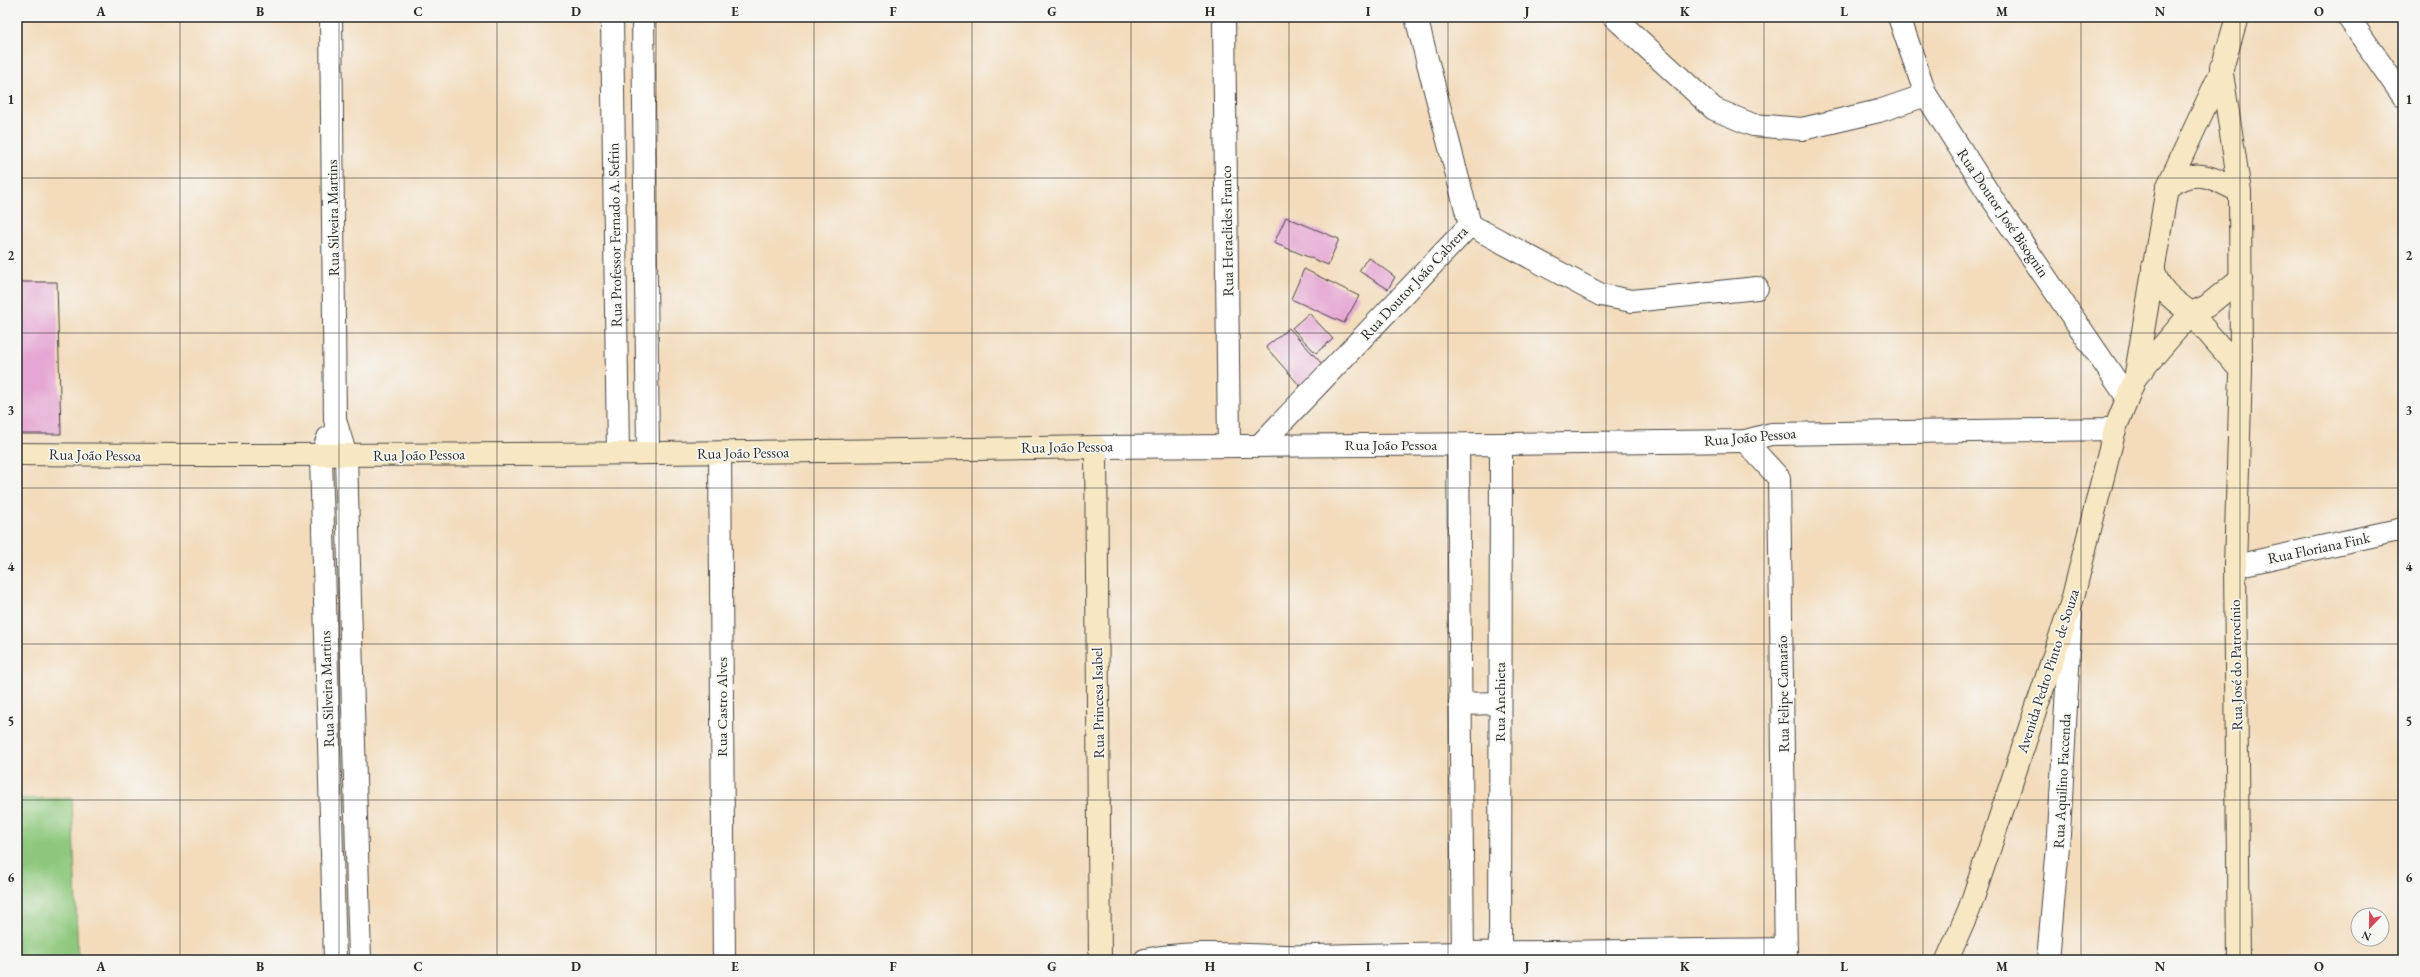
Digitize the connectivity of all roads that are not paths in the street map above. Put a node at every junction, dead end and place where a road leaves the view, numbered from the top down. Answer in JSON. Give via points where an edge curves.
{"nodes":[{"id":1,"x":331,"y":17,"type":"edge"},
{"id":2,"x":612,"y":17,"type":"edge"},
{"id":3,"x":643,"y":17,"type":"edge"},
{"id":4,"x":1224,"y":17,"type":"edge"},
{"id":5,"x":1416,"y":17,"type":"edge"},
{"id":6,"x":1614,"y":17,"type":"edge"},
{"id":7,"x":1899,"y":17,"type":"edge"},
{"id":8,"x":2221,"y":17,"type":"edge"},
{"id":9,"x":2237,"y":17,"type":"edge"},
{"id":10,"x":2348,"y":17,"type":"edge"},
{"id":11,"x":2221,"y":72,"type":"junction"},
{"id":12,"x":1926,"y":95,"type":"junction"},
{"id":13,"x":2403,"y":96,"type":"edge"},
{"id":14,"x":2167,"y":188,"type":"junction"},
{"id":15,"x":2240,"y":192,"type":"junction"},
{"id":16,"x":1470,"y":225,"type":"junction"},
{"id":17,"x":2153,"y":267,"type":"junction"},
{"id":18,"x":2241,"y":278,"type":"junction"},
{"id":19,"x":1757,"y":288,"type":"dead end"},
{"id":20,"x":2191,"y":313,"type":"junction"},
{"id":21,"x":2241,"y":371,"type":"junction"},
{"id":22,"x":2131,"y":388,"type":"junction"},
{"id":23,"x":335,"y":420,"type":"junction"},
{"id":24,"x":2115,"y":429,"type":"junction"},
{"id":25,"x":1745,"y":441,"type":"junction"},
{"id":26,"x":1501,"y":444,"type":"junction"},
{"id":27,"x":1229,"y":445,"type":"junction"},
{"id":28,"x":1260,"y":445,"type":"junction"},
{"id":29,"x":1458,"y":445,"type":"junction"},
{"id":30,"x":1096,"y":446,"type":"junction"},
{"id":31,"x":648,"y":452,"type":"junction"},
{"id":32,"x":618,"y":453,"type":"junction"},
{"id":33,"x":720,"y":453,"type":"junction"},
{"id":34,"x":17,"y":454,"type":"edge"},
{"id":35,"x":346,"y":456,"type":"junction"},
{"id":36,"x":320,"y":457,"type":"junction"},
{"id":37,"x":2403,"y":529,"type":"edge"},
{"id":38,"x":2235,"y":566,"type":"junction"},
{"id":39,"x":2072,"y":602,"type":"junction"},
{"id":40,"x":1500,"y":702,"type":"junction"},
{"id":41,"x":1460,"y":704,"type":"junction"},
{"id":42,"x":355,"y":776,"type":"junction"},
{"id":43,"x":329,"y":778,"type":"junction"},
{"id":44,"x":1786,"y":954,"type":"edge"},
{"id":45,"x":1463,"y":956,"type":"edge"},
{"id":46,"x":1500,"y":956,"type":"edge"},
{"id":47,"x":1291,"y":958,"type":"edge"},
{"id":48,"x":335,"y":960,"type":"edge"},
{"id":49,"x":360,"y":960,"type":"edge"},
{"id":50,"x":724,"y":960,"type":"edge"},
{"id":51,"x":1100,"y":960,"type":"edge"},
{"id":52,"x":1145,"y":960,"type":"edge"},
{"id":53,"x":1947,"y":960,"type":"edge"},
{"id":54,"x":2048,"y":960,"type":"edge"},
{"id":55,"x":2239,"y":960,"type":"edge"}],
"edges":[{"from":1,"to":23,"type":"street","name":"Rua Silveira Martins"},
{"from":2,"to":32,"type":"street","name":"Rua Professor Fernado A. Sefrin"},
{"from":3,"to":31,"type":"street","name":"Rua Professor Fernado A. Sefrin"},
{"from":4,"to":27,"type":"street","name":"Rua Heraclides Franco"},
{"from":5,"to":16,"type":"street","name":"Rua Doutor João Cabrera"},
{"from":6,"to":12,"type":"street","via":[[1714,109],[1753,125],[1802,129],[1879,111]]},
{"from":7,"to":12,"type":"street","name":"Rua Doutor José Bisognin"},
{"from":8,"to":11,"type":"main road"},
{"from":9,"to":11,"type":"main road"},
{"from":10,"to":13,"type":"street"},
{"from":11,"to":14,"type":"main road"},
{"from":11,"to":15,"type":"main road"},
{"from":12,"to":22,"type":"street","name":"Rua Doutor José Bisognin","via":[[1996,204]]},
{"from":14,"to":15,"type":"main road","via":[[2178,178],[2195,174],[2217,180]]},
{"from":14,"to":17,"type":"main road"},
{"from":15,"to":18,"type":"main road"},
{"from":16,"to":19,"type":"street","via":[[1601,294],[1632,301]]},
{"from":16,"to":28,"type":"street","name":"Rua Doutor João Cabrera"},
{"from":17,"to":20,"type":"main road","via":[[2155,278],[2168,296]]},
{"from":17,"to":22,"type":"main road","name":"Avenida Pedro Pinto de Souza"},
{"from":18,"to":20,"type":"main road","via":[[2221,296]]},
{"from":18,"to":21,"type":"main road","name":"Rua José do Patrocínio"},
{"from":20,"to":21,"type":"main road"},
{"from":20,"to":22,"type":"main road","name":"Avenida Pedro Pinto de Souza"},
{"from":21,"to":38,"type":"main road","name":"Rua José do Patrocínio"},
{"from":22,"to":24,"type":"main road","name":"Avenida Pedro Pinto de Souza"},
{"from":23,"to":35,"type":"street","name":"Rua Silveira Martins"},
{"from":23,"to":36,"type":"street","name":"Rua Silveira Martins"},
{"from":24,"to":25,"type":"street","name":"Rua João Pessoa","via":[[1771,434]]},
{"from":24,"to":39,"type":"main road","name":"Avenida Pedro Pinto de Souza"},
{"from":25,"to":26,"type":"street","name":"Rua João Pessoa"},
{"from":25,"to":44,"type":"street","name":"Rua Felipe Camarão","via":[[1780,478]]},
{"from":26,"to":29,"type":"street","name":"Rua João Pessoa"},
{"from":26,"to":40,"type":"street","name":"Rua Anchieta"},
{"from":27,"to":28,"type":"street","name":"Rua João Pessoa"},
{"from":27,"to":30,"type":"street","name":"Rua João Pessoa"},
{"from":28,"to":29,"type":"street","name":"Rua João Pessoa"},
{"from":29,"to":41,"type":"street"},
{"from":30,"to":33,"type":"main road","name":"Rua João Pessoa"},
{"from":30,"to":51,"type":"main road","name":"Rua Princesa Isabel"},
{"from":31,"to":32,"type":"main road","name":"Rua João Pessoa"},
{"from":31,"to":33,"type":"main road","name":"Rua João Pessoa"},
{"from":32,"to":35,"type":"main road","name":"Rua João Pessoa"},
{"from":33,"to":50,"type":"street","name":"Rua Castro Alves"},
{"from":34,"to":36,"type":"main road","name":"Rua João Pessoa"},
{"from":35,"to":36,"type":"main road","name":"Rua João Pessoa"},
{"from":35,"to":42,"type":"street","name":"Rua Silveira Martins"},
{"from":36,"to":43,"type":"street","name":"Rua Silveira Martins"},
{"from":37,"to":38,"type":"street","name":"Rua Floriana Fink"},
{"from":38,"to":55,"type":"main road","name":"Rua José do Patrocínio"},
{"from":39,"to":53,"type":"main road","name":"Avenida Pedro Pinto de Souza","via":[[1970,910]]},
{"from":39,"to":54,"type":"street","name":"Rua Aquilino Faccenda","via":[[2059,834]]},
{"from":40,"to":41,"type":"street"},
{"from":40,"to":46,"type":"street","name":"Rua Anchieta"},
{"from":41,"to":45,"type":"street"},
{"from":42,"to":43,"type":"street"},
{"from":42,"to":49,"type":"street","name":"Rua Silveira Martins"},
{"from":43,"to":48,"type":"street","name":"Rua Silveira Martins"},
{"from":44,"to":46,"type":"street"},
{"from":45,"to":46,"type":"street"},
{"from":45,"to":47,"type":"street"},
{"from":47,"to":52,"type":"street","via":[[1172,954]]}]}
